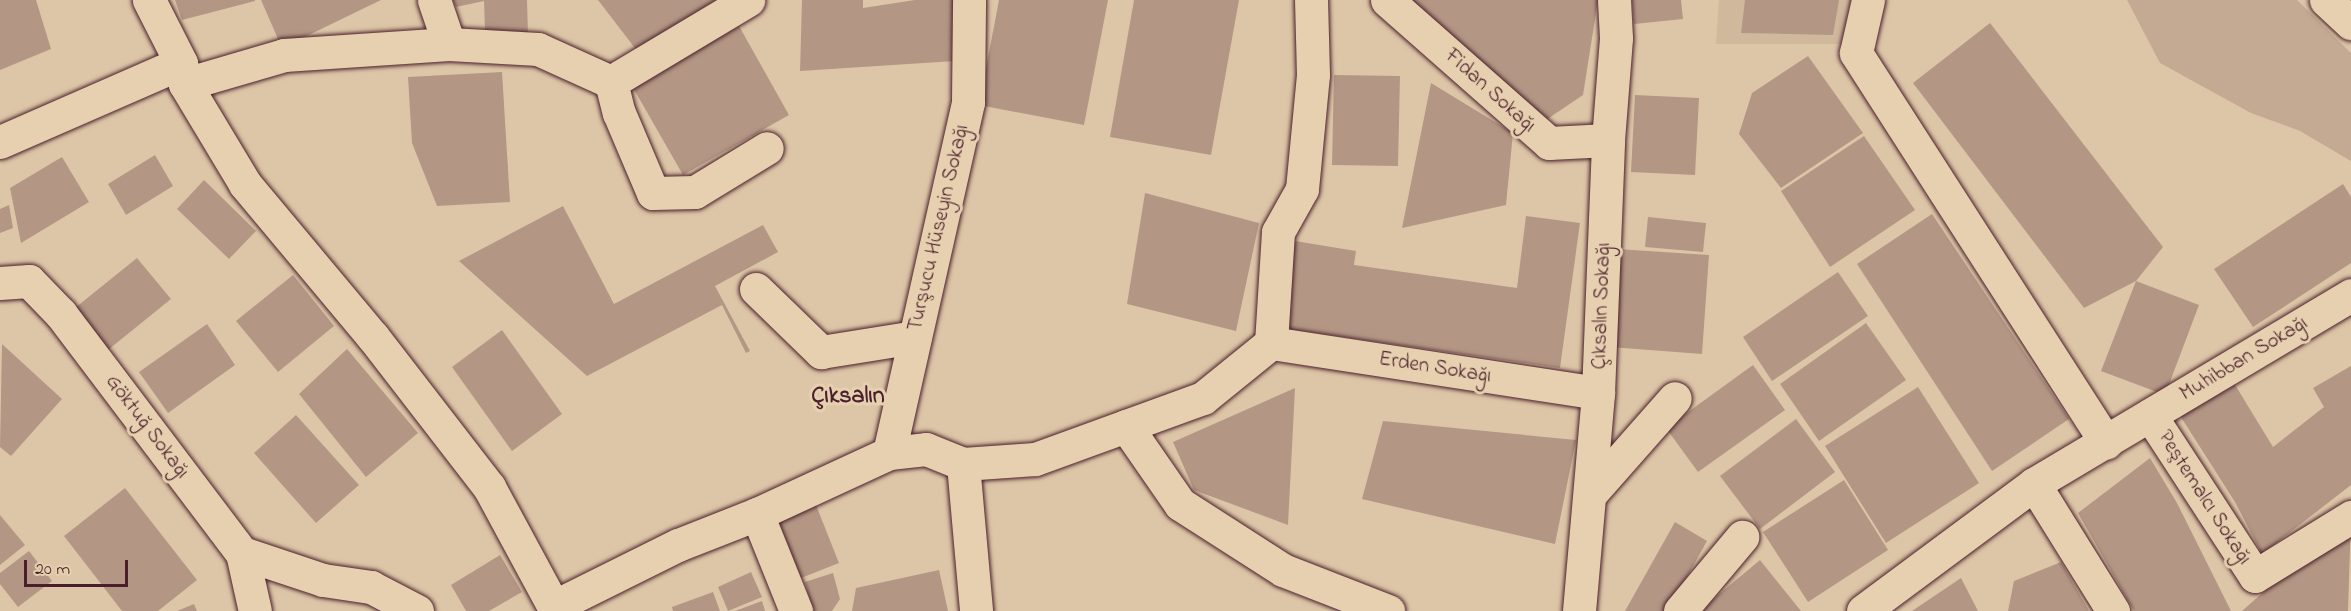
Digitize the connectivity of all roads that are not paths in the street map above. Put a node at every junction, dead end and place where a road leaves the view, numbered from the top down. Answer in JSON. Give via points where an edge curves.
{"nodes":[{"id":1,"x":149,"y":0,"type":"edge"},
{"id":2,"x":434,"y":0,"type":"edge"},
{"id":3,"x":748,"y":0,"type":"edge"},
{"id":4,"x":969,"y":0,"type":"edge"},
{"id":5,"x":1311,"y":0,"type":"edge"},
{"id":6,"x":1387,"y":0,"type":"edge"},
{"id":7,"x":1614,"y":0,"type":"edge"},
{"id":8,"x":1868,"y":0,"type":"edge"},
{"id":9,"x":2326,"y":0,"type":"edge"},
{"id":10,"x":2351,"y":23,"type":"edge"},
{"id":11,"x":449,"y":44,"type":"junction"},
{"id":12,"x":183,"y":74,"type":"junction"},
{"id":13,"x":611,"y":82,"type":"junction"},
{"id":14,"x":1608,"y":140,"type":"junction"},
{"id":15,"x":0,"y":142,"type":"edge"},
{"id":16,"x":767,"y":148,"type":"dead end"},
{"id":17,"x":0,"y":283,"type":"edge"},
{"id":18,"x":756,"y":289,"type":"dead end"},
{"id":19,"x":2351,"y":295,"type":"edge"},
{"id":20,"x":915,"y":336,"type":"junction"},
{"id":21,"x":1271,"y":343,"type":"junction"},
{"id":22,"x":1598,"y":393,"type":"junction"},
{"id":23,"x":1675,"y":398,"type":"dead end"},
{"id":24,"x":2150,"y":415,"type":"junction"},
{"id":25,"x":1126,"y":426,"type":"junction"},
{"id":26,"x":2106,"y":443,"type":"junction"},
{"id":27,"x":889,"y":453,"type":"junction"},
{"id":28,"x":963,"y":464,"type":"junction"},
{"id":29,"x":2034,"y":484,"type":"junction"},
{"id":30,"x":1592,"y":492,"type":"junction"},
{"id":31,"x":757,"y":514,"type":"junction"},
{"id":32,"x":2351,"y":517,"type":"edge"},
{"id":33,"x":1742,"y":537,"type":"dead end"},
{"id":34,"x":242,"y":553,"type":"junction"},
{"id":35,"x":556,"y":609,"type":"edge"},
{"id":36,"x":255,"y":611,"type":"edge"},
{"id":37,"x":417,"y":611,"type":"edge"},
{"id":38,"x":796,"y":611,"type":"edge"},
{"id":39,"x":976,"y":611,"type":"edge"},
{"id":40,"x":1388,"y":611,"type":"edge"},
{"id":41,"x":1580,"y":611,"type":"edge"},
{"id":42,"x":1680,"y":611,"type":"edge"},
{"id":43,"x":1863,"y":611,"type":"edge"},
{"id":44,"x":2113,"y":611,"type":"edge"}],
"edges":[{"from":1,"to":12,"type":"main road"},
{"from":2,"to":11,"type":"main road"},
{"from":3,"to":13,"type":"main road"},
{"from":4,"to":20,"type":"main road","name":"Turşucu Hüseyin Sokağı","via":[[968,102]]},
{"from":5,"to":21,"type":"main road","via":[[1313,75],[1302,189],[1278,232]]},
{"from":6,"to":14,"type":"main road","name":"Fidan Sokağı","via":[[1549,143]]},
{"from":7,"to":14,"type":"main road","name":"Çıksalın Sokağı","via":[[1616,38]]},
{"from":8,"to":26,"type":"main road","via":[[1857,53]]},
{"from":9,"to":10,"type":"main road"},
{"from":11,"to":12,"type":"main road","via":[[284,55]]},
{"from":11,"to":13,"type":"main road","via":[[538,49]]},
{"from":12,"to":15,"type":"main road"},
{"from":12,"to":35,"type":"main road","via":[[245,184],[374,337],[489,487]]},
{"from":13,"to":16,"type":"main road","via":[[619,113],[653,194],[695,192]]},
{"from":14,"to":22,"type":"main road","name":"Çıksalın Sokağı"},
{"from":17,"to":34,"type":"main road","name":"Göktuğ Sokağı","via":[[29,281],[61,314]]},
{"from":18,"to":20,"type":"main road","via":[[821,352]]},
{"from":19,"to":24,"type":"main road","name":"Muhibban Sokağı"},
{"from":20,"to":27,"type":"main road","name":"Turşucu Hüseyin Sokağı"},
{"from":21,"to":22,"type":"main road","name":"Erden Sokağı"},
{"from":21,"to":25,"type":"main road","via":[[1203,398]]},
{"from":22,"to":30,"type":"main road","name":"Çıksalın Sokağı"},
{"from":23,"to":30,"type":"main road"},
{"from":24,"to":26,"type":"main road","name":"Muhibban Sokağı"},
{"from":24,"to":32,"type":"main road","name":"Peştemalcı Sokağı","via":[[2254,576]]},
{"from":25,"to":28,"type":"main road","via":[[1035,459]]},
{"from":25,"to":40,"type":"main road","via":[[1180,504],[1283,570]]},
{"from":26,"to":29,"type":"main road","name":"Muhibban Sokağı"},
{"from":27,"to":28,"type":"main road","via":[[926,449]]},
{"from":27,"to":31,"type":"main road"},
{"from":28,"to":39,"type":"main road"},
{"from":29,"to":43,"type":"main road","name":"Muhibban Sokağı"},
{"from":29,"to":44,"type":"main road"},
{"from":30,"to":41,"type":"main road","name":"Çıksalın Sokağı"},
{"from":31,"to":35,"type":"main road","via":[[678,545]]},
{"from":31,"to":38,"type":"main road"},
{"from":33,"to":42,"type":"main road"},
{"from":34,"to":36,"type":"main road","name":"Göktuğ Sokağı"},
{"from":34,"to":37,"type":"main road","via":[[323,580],[371,587]]}]}
